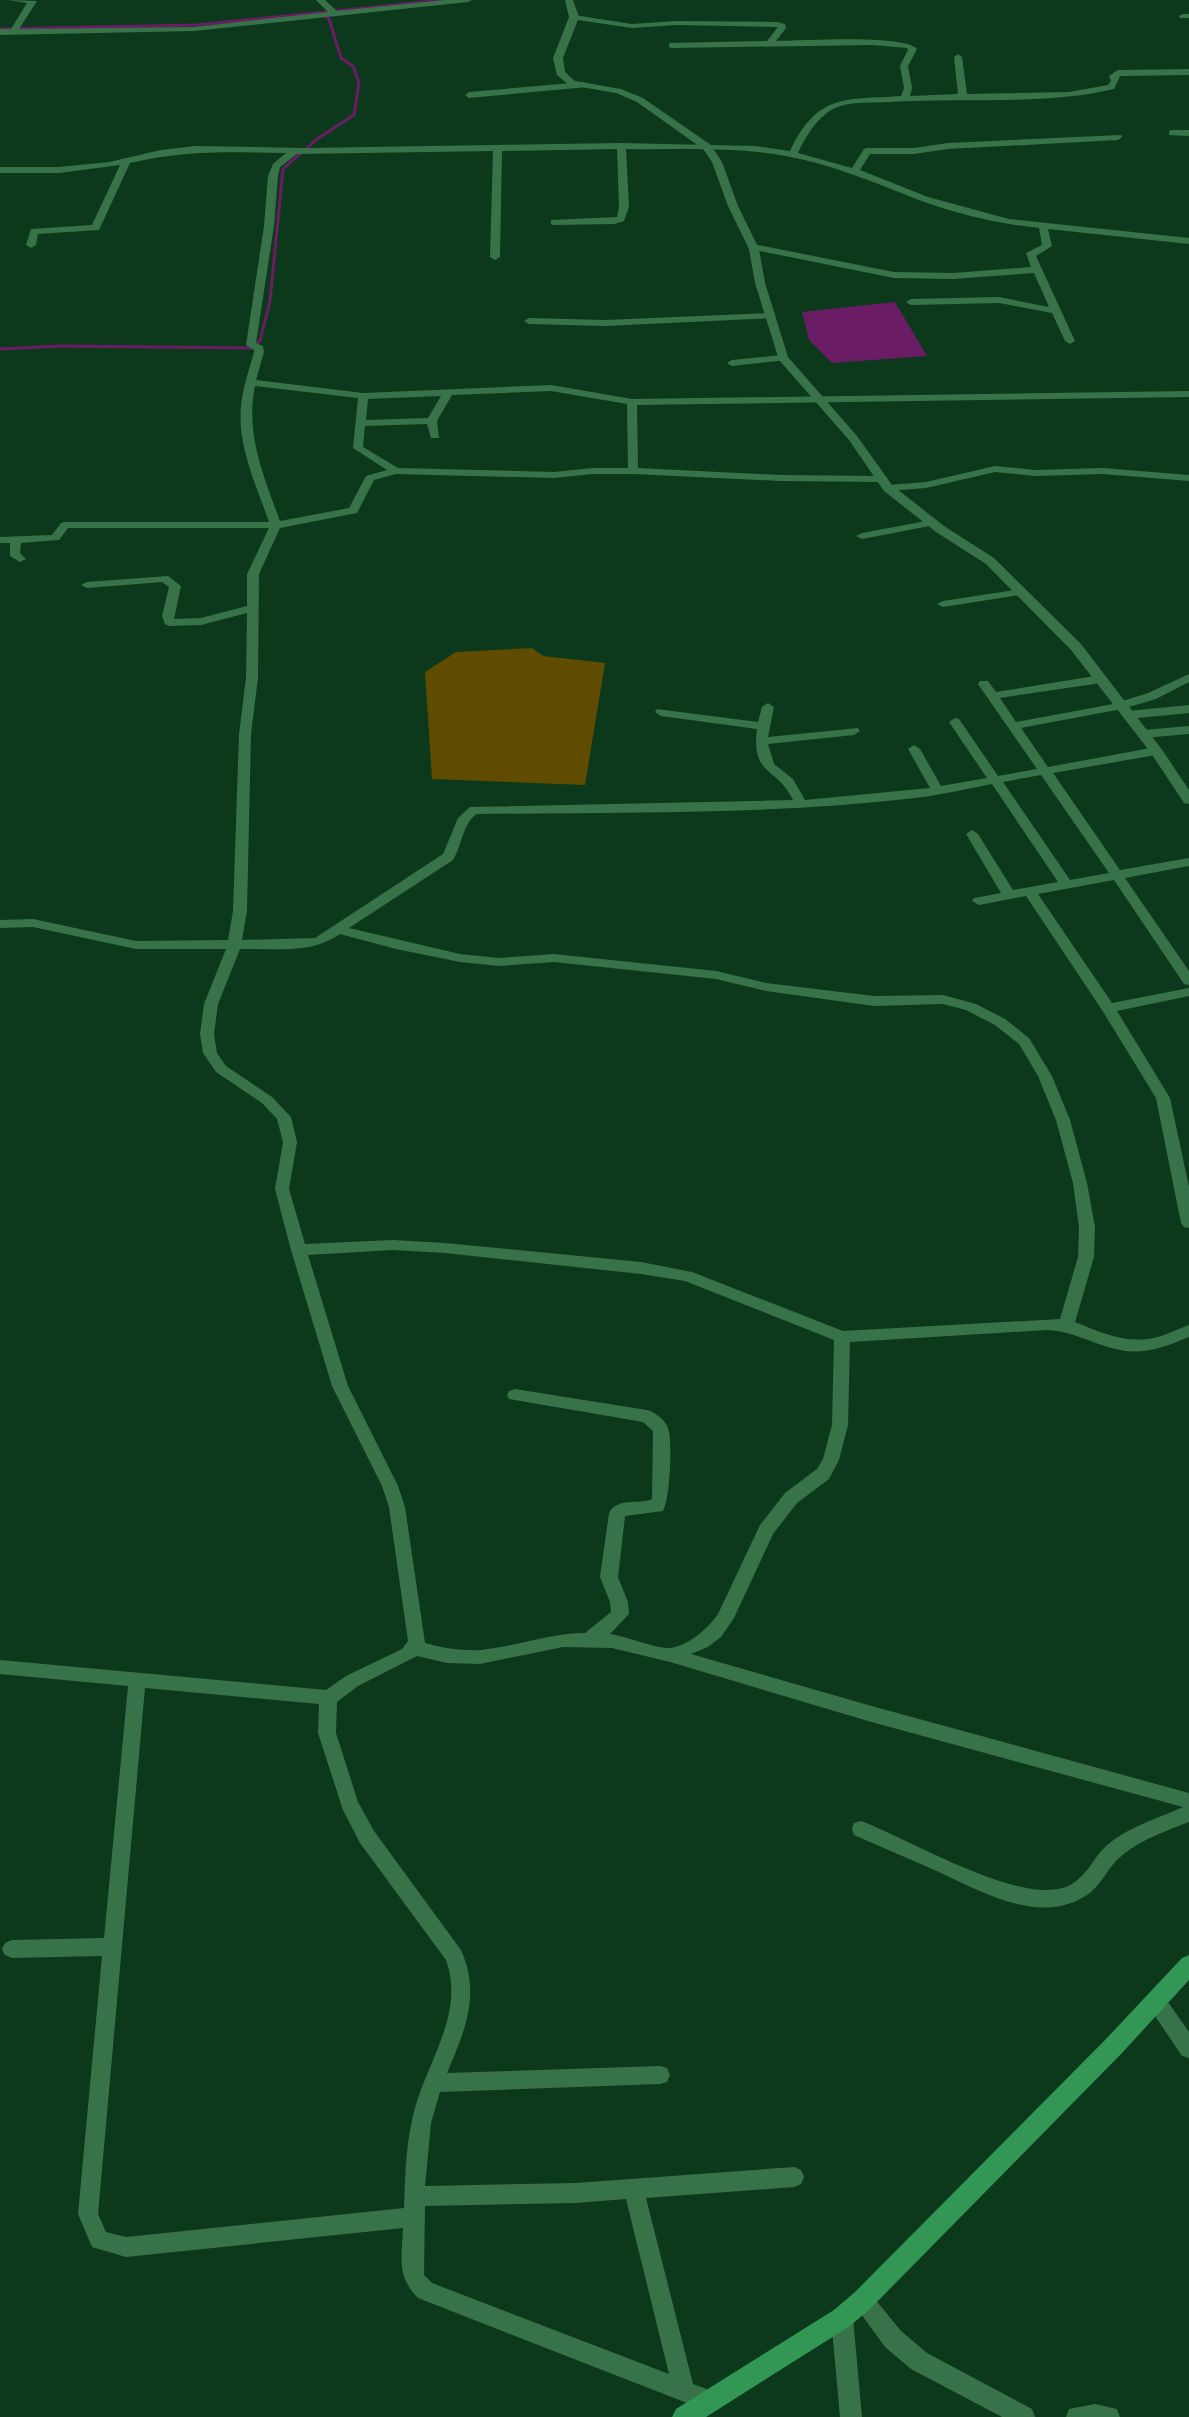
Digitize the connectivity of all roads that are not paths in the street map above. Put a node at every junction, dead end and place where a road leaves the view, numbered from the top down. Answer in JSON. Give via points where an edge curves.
{"nodes":[{"id":1,"x":12,"y":0,"type":"edge"},
{"id":2,"x":320,"y":0,"type":"edge"},
{"id":3,"x":468,"y":0,"type":"edge"},
{"id":4,"x":569,"y":0,"type":"edge"},
{"id":5,"x":417,"y":2,"type":"edge"},
{"id":6,"x":335,"y":14,"type":"junction"},
{"id":7,"x":574,"y":17,"type":"junction"},
{"id":8,"x":0,"y":32,"type":"edge"},
{"id":9,"x":13,"y":32,"type":"junction"},
{"id":10,"x":769,"y":44,"type":"junction"},
{"id":11,"x":672,"y":45,"type":"dead end"},
{"id":12,"x":958,"y":57,"type":"dead end"},
{"id":13,"x":1189,"y":72,"type":"edge"},
{"id":14,"x":584,"y":85,"type":"junction"},
{"id":15,"x":469,"y":95,"type":"dead end"},
{"id":16,"x":963,"y":96,"type":"junction"},
{"id":17,"x":905,"y":99,"type":"junction"},
{"id":18,"x":1172,"y":133,"type":"dead end"},
{"id":19,"x":1189,"y":133,"type":"edge"},
{"id":20,"x":1118,"y":137,"type":"dead end"},
{"id":21,"x":621,"y":146,"type":"junction"},
{"id":22,"x":706,"y":147,"type":"junction"},
{"id":23,"x":498,"y":148,"type":"junction"},
{"id":24,"x":300,"y":151,"type":"junction"},
{"id":25,"x":793,"y":155,"type":"junction"},
{"id":26,"x":126,"y":161,"type":"junction"},
{"id":27,"x":0,"y":170,"type":"edge"},
{"id":28,"x":855,"y":171,"type":"junction"},
{"id":29,"x":554,"y":222,"type":"dead end"},
{"id":30,"x":1052,"y":226,"type":"junction"},
{"id":31,"x":1189,"y":241,"type":"edge"},
{"id":32,"x":31,"y":245,"type":"dead end"},
{"id":33,"x":753,"y":247,"type":"junction"},
{"id":34,"x":495,"y":257,"type":"dead end"},
{"id":35,"x":1037,"y":270,"type":"junction"},
{"id":36,"x":911,"y":302,"type":"dead end"},
{"id":37,"x":1056,"y":311,"type":"junction"},
{"id":38,"x":771,"y":316,"type":"junction"},
{"id":39,"x":529,"y":321,"type":"dead end"},
{"id":40,"x":1070,"y":341,"type":"dead end"},
{"id":41,"x":783,"y":358,"type":"junction"},
{"id":42,"x":732,"y":363,"type":"dead end"},
{"id":43,"x":250,"y":382,"type":"junction"},
{"id":44,"x":448,"y":393,"type":"junction"},
{"id":45,"x":1189,"y":394,"type":"edge"},
{"id":46,"x":363,"y":396,"type":"junction"},
{"id":47,"x":822,"y":401,"type":"junction"},
{"id":48,"x":632,"y":402,"type":"junction"},
{"id":49,"x":432,"y":421,"type":"junction"},
{"id":50,"x":361,"y":423,"type":"junction"},
{"id":51,"x":435,"y":436,"type":"dead end"},
{"id":52,"x":396,"y":471,"type":"junction"},
{"id":53,"x":633,"y":471,"type":"junction"},
{"id":54,"x":1189,"y":478,"type":"edge"},
{"id":55,"x":879,"y":479,"type":"junction"},
{"id":56,"x":888,"y":488,"type":"junction"},
{"id":57,"x":932,"y":523,"type":"junction"},
{"id":58,"x":276,"y":525,"type":"junction"},
{"id":59,"x":862,"y":536,"type":"dead end"},
{"id":60,"x":0,"y":540,"type":"edge"},
{"id":61,"x":16,"y":540,"type":"junction"},
{"id":62,"x":0,"y":555,"type":"edge"},
{"id":63,"x":87,"y":585,"type":"dead end"},
{"id":64,"x":1022,"y":592,"type":"junction"},
{"id":65,"x":943,"y":604,"type":"dead end"},
{"id":66,"x":253,"y":608,"type":"junction"},
{"id":67,"x":1189,"y":678,"type":"edge"},
{"id":68,"x":1101,"y":679,"type":"junction"},
{"id":69,"x":984,"y":684,"type":"dead end"},
{"id":70,"x":992,"y":696,"type":"junction"},
{"id":71,"x":768,"y":707,"type":"dead end"},
{"id":72,"x":1125,"y":710,"type":"junction"},
{"id":73,"x":1189,"y":710,"type":"edge"},
{"id":74,"x":661,"y":712,"type":"dead end"},
{"id":75,"x":955,"y":722,"type":"dead end"},
{"id":76,"x":763,"y":726,"type":"junction"},
{"id":77,"x":1012,"y":726,"type":"junction"},
{"id":78,"x":1189,"y":730,"type":"edge"},
{"id":79,"x":854,"y":731,"type":"dead end"},
{"id":80,"x":1143,"y":734,"type":"junction"},
{"id":81,"x":762,"y":741,"type":"junction"},
{"id":82,"x":914,"y":749,"type":"dead end"},
{"id":83,"x":1156,"y":751,"type":"junction"},
{"id":84,"x":1044,"y":773,"type":"junction"},
{"id":85,"x":997,"y":781,"type":"junction"},
{"id":86,"x":938,"y":791,"type":"junction"},
{"id":87,"x":1189,"y":800,"type":"edge"},
{"id":88,"x":801,"y":804,"type":"junction"},
{"id":89,"x":972,"y":834,"type":"dead end"},
{"id":90,"x":1189,"y":862,"type":"edge"},
{"id":91,"x":1117,"y":875,"type":"junction"},
{"id":92,"x":1067,"y":885,"type":"junction"},
{"id":93,"x":1030,"y":892,"type":"junction"},
{"id":94,"x":1009,"y":895,"type":"junction"},
{"id":95,"x":979,"y":901,"type":"dead end"},
{"id":96,"x":0,"y":924,"type":"edge"},
{"id":97,"x":337,"y":929,"type":"junction"},
{"id":98,"x":234,"y":946,"type":"junction"},
{"id":99,"x":1189,"y":981,"type":"edge"},
{"id":100,"x":1189,"y":992,"type":"edge"},
{"id":101,"x":1108,"y":1008,"type":"junction"},
{"id":102,"x":1185,"y":1184,"type":"edge"},
{"id":103,"x":1189,"y":1223,"type":"edge"},
{"id":104,"x":299,"y":1250,"type":"junction"},
{"id":105,"x":1066,"y":1325,"type":"junction"},
{"id":106,"x":1189,"y":1330,"type":"edge"},
{"id":107,"x":842,"y":1337,"type":"junction"},
{"id":108,"x":515,"y":1395,"type":"dead end"},
{"id":109,"x":589,"y":1640,"type":"junction"},
{"id":110,"x":414,"y":1648,"type":"junction"},
{"id":111,"x":670,"y":1655,"type":"junction"},
{"id":112,"x":0,"y":1667,"type":"edge"},
{"id":113,"x":137,"y":1680,"type":"junction"},
{"id":114,"x":329,"y":1698,"type":"junction"},
{"id":115,"x":1189,"y":1801,"type":"edge"},
{"id":116,"x":1189,"y":1813,"type":"edge"},
{"id":117,"x":861,"y":1829,"type":"dead end"},
{"id":118,"x":112,"y":1947,"type":"junction"},
{"id":119,"x":12,"y":1949,"type":"dead end"},
{"id":120,"x":1189,"y":1965,"type":"edge"},
{"id":121,"x":1156,"y":2001,"type":"junction"},
{"id":122,"x":1189,"y":2049,"type":"edge"},
{"id":123,"x":660,"y":2075,"type":"dead end"},
{"id":124,"x":432,"y":2083,"type":"junction"},
{"id":125,"x":794,"y":2177,"type":"dead end"},
{"id":126,"x":634,"y":2189,"type":"junction"},
{"id":127,"x":416,"y":2196,"type":"junction"},
{"id":128,"x":415,"y":2217,"type":"junction"},
{"id":129,"x":863,"y":2300,"type":"junction"},
{"id":130,"x":842,"y":2318,"type":"junction"},
{"id":131,"x":684,"y":2391,"type":"junction"},
{"id":132,"x":710,"y":2401,"type":"junction"},
{"id":133,"x":684,"y":2417,"type":"edge"},
{"id":134,"x":851,"y":2417,"type":"edge"},
{"id":135,"x":1024,"y":2417,"type":"edge"},
{"id":136,"x":1077,"y":2417,"type":"edge"},
{"id":137,"x":1109,"y":2417,"type":"edge"}],
"edges":[{"from":1,"to":9,"type":"street","via":[[33,1]]},
{"from":2,"to":6,"type":"street"},
{"from":3,"to":5,"type":"street"},
{"from":4,"to":7,"type":"street"},
{"from":5,"to":6,"type":"street"},
{"from":6,"to":9,"type":"street","via":[[194,28]]},
{"from":7,"to":10,"type":"street","via":[[632,26],[782,26]]},
{"from":7,"to":14,"type":"street","via":[[558,58],[559,68],[572,83]]},
{"from":8,"to":9,"type":"street"},
{"from":10,"to":11,"type":"street"},
{"from":10,"to":17,"type":"street","via":[[872,42],[912,47],[904,66],[908,88]]},
{"from":12,"to":16,"type":"street"},
{"from":13,"to":16,"type":"street","via":[[1118,73],[1113,76],[1111,87],[1069,95]]},
{"from":14,"to":15,"type":"street"},
{"from":14,"to":22,"type":"street","via":[[618,91],[640,100]]},
{"from":16,"to":17,"type":"street"},
{"from":17,"to":25,"type":"street","via":[[833,105],[809,126]]},
{"from":18,"to":19,"type":"street"},
{"from":20,"to":28,"type":"street","via":[[871,151],[864,153]]},
{"from":21,"to":22,"type":"street"},
{"from":21,"to":23,"type":"street"},
{"from":21,"to":29,"type":"street","via":[[621,219]]},
{"from":22,"to":25,"type":"street"},
{"from":22,"to":33,"type":"street","via":[[717,162]]},
{"from":23,"to":24,"type":"street"},
{"from":23,"to":34,"type":"street"},
{"from":24,"to":26,"type":"street","via":[[195,149]]},
{"from":24,"to":43,"type":"street","via":[[276,166],[273,176]]},
{"from":25,"to":28,"type":"street"},
{"from":26,"to":27,"type":"street","via":[[59,170]]},
{"from":26,"to":32,"type":"street","via":[[96,228],[34,231]]},
{"from":28,"to":30,"type":"street","via":[[925,200],[1009,222]]},
{"from":30,"to":31,"type":"street"},
{"from":30,"to":35,"type":"street","via":[[1047,246],[1031,253]]},
{"from":33,"to":35,"type":"street","via":[[894,275],[953,276]]},
{"from":33,"to":38,"type":"street"},
{"from":35,"to":37,"type":"street"},
{"from":36,"to":37,"type":"street","via":[[999,300]]},
{"from":37,"to":40,"type":"street"},
{"from":38,"to":39,"type":"street","via":[[605,323]]},
{"from":38,"to":41,"type":"street"},
{"from":41,"to":42,"type":"street"},
{"from":41,"to":47,"type":"street"},
{"from":43,"to":46,"type":"street"},
{"from":43,"to":58,"type":"street","via":[[246,420],[255,466]]},
{"from":44,"to":46,"type":"street"},
{"from":44,"to":48,"type":"street","via":[[551,388]]},
{"from":44,"to":49,"type":"street"},
{"from":45,"to":47,"type":"street"},
{"from":46,"to":50,"type":"street"},
{"from":47,"to":48,"type":"street"},
{"from":47,"to":55,"type":"street","via":[[853,438]]},
{"from":48,"to":53,"type":"street"},
{"from":49,"to":50,"type":"street"},
{"from":49,"to":51,"type":"street"},
{"from":50,"to":52,"type":"street","via":[[358,448]]},
{"from":52,"to":53,"type":"street","via":[[554,475]]},
{"from":52,"to":58,"type":"street","via":[[370,478],[353,510]]},
{"from":53,"to":55,"type":"street"},
{"from":54,"to":56,"type":"street","via":[[1103,471],[1035,473],[995,469],[947,481]]},
{"from":55,"to":56,"type":"street"},
{"from":56,"to":57,"type":"street"},
{"from":57,"to":59,"type":"street"},
{"from":57,"to":64,"type":"street","via":[[990,561]]},
{"from":58,"to":61,"type":"street","via":[[65,525],[55,538]]},
{"from":58,"to":66,"type":"street","via":[[253,574]]},
{"from":60,"to":61,"type":"street"},
{"from":61,"to":62,"type":"street","via":[[17,556]]},
{"from":63,"to":66,"type":"street","via":[[164,579],[175,586],[169,622],[218,618]]},
{"from":64,"to":65,"type":"street"},
{"from":64,"to":68,"type":"street","via":[[1076,646]]},
{"from":66,"to":98,"type":"street","via":[[240,911]]},
{"from":67,"to":72,"type":"street"},
{"from":68,"to":70,"type":"street"},
{"from":68,"to":72,"type":"street"},
{"from":69,"to":70,"type":"street"},
{"from":70,"to":77,"type":"street"},
{"from":71,"to":76,"type":"street"},
{"from":72,"to":73,"type":"street"},
{"from":72,"to":77,"type":"street"},
{"from":72,"to":80,"type":"street"},
{"from":74,"to":76,"type":"street"},
{"from":75,"to":85,"type":"street"},
{"from":76,"to":81,"type":"street"},
{"from":77,"to":84,"type":"street"},
{"from":78,"to":80,"type":"street"},
{"from":79,"to":81,"type":"street"},
{"from":80,"to":83,"type":"street"},
{"from":81,"to":88,"type":"street","via":[[767,764],[788,781]]},
{"from":82,"to":86,"type":"street"},
{"from":83,"to":84,"type":"street"},
{"from":83,"to":87,"type":"street"},
{"from":84,"to":85,"type":"street"},
{"from":84,"to":91,"type":"street"},
{"from":85,"to":86,"type":"street"},
{"from":85,"to":92,"type":"street"},
{"from":86,"to":88,"type":"street"},
{"from":88,"to":97,"type":"street","via":[[467,812],[448,857]]},
{"from":89,"to":94,"type":"street"},
{"from":90,"to":91,"type":"street"},
{"from":91,"to":92,"type":"street"},
{"from":91,"to":99,"type":"street"},
{"from":92,"to":93,"type":"street"},
{"from":93,"to":94,"type":"street"},
{"from":93,"to":101,"type":"street"},
{"from":94,"to":95,"type":"street"},
{"from":96,"to":98,"type":"street","via":[[51,926],[136,945]]},
{"from":97,"to":98,"type":"street","via":[[310,944]]},
{"from":97,"to":105,"type":"street","via":[[470,959],[499,962],[554,958],[716,975],[766,987],[874,1001],[944,999],[1000,1022],[1024,1041],[1045,1076],[1063,1120],[1080,1184],[1087,1227],[1086,1257]]},
{"from":98,"to":104,"type":"street","via":[[211,1004],[207,1034],[210,1053],[221,1069],[267,1100],[284,1118],[290,1142],[282,1189]]},
{"from":100,"to":101,"type":"street"},
{"from":101,"to":102,"type":"street","via":[[1163,1098]]},
{"from":102,"to":103,"type":"street"},
{"from":104,"to":107,"type":"street","via":[[393,1245],[641,1268],[687,1276]]},
{"from":104,"to":110,"type":"street","via":[[340,1386],[390,1486],[416,1630]]},
{"from":105,"to":106,"type":"street","via":[[1117,1344],[1135,1346],[1156,1344]]},
{"from":105,"to":107,"type":"street"},
{"from":107,"to":111,"type":"street","via":[[840,1425],[831,1460],[823,1474],[791,1498],[766,1530],[716,1632]]},
{"from":108,"to":109,"type":"street","via":[[647,1416],[661,1431],[660,1499],[657,1506],[649,1509],[628,1508],[617,1513],[609,1577],[620,1614]]},
{"from":109,"to":110,"type":"street","via":[[563,1640],[480,1657],[447,1656]]},
{"from":109,"to":111,"type":"street","via":[[612,1641]]},
{"from":110,"to":114,"type":"street"},
{"from":111,"to":115,"type":"street"},
{"from":112,"to":113,"type":"street"},
{"from":113,"to":114,"type":"street"},
{"from":113,"to":118,"type":"street"},
{"from":114,"to":124,"type":"street","via":[[327,1733],[350,1804],[367,1837],[454,1956],[461,1978],[455,2025]]},
{"from":116,"to":117,"type":"street","via":[[1114,1851],[1085,1886],[1063,1896],[1041,1899],[1002,1892]]},
{"from":118,"to":119,"type":"street"},
{"from":118,"to":128,"type":"street","via":[[87,2214],[99,2240],[126,2247]]},
{"from":120,"to":121,"type":"main road"},
{"from":121,"to":122,"type":"street"},
{"from":121,"to":129,"type":"main road"},
{"from":123,"to":124,"type":"street"},
{"from":124,"to":127,"type":"street","via":[[420,2126]]},
{"from":125,"to":126,"type":"street"},
{"from":126,"to":127,"type":"street"},
{"from":126,"to":131,"type":"street"},
{"from":127,"to":128,"type":"street"},
{"from":128,"to":131,"type":"street","via":[[414,2280],[425,2291]]},
{"from":129,"to":130,"type":"main road"},
{"from":129,"to":135,"type":"street","via":[[905,2351]]},
{"from":130,"to":132,"type":"main road"},
{"from":130,"to":134,"type":"street"},
{"from":131,"to":132,"type":"street"},
{"from":132,"to":133,"type":"main road"},
{"from":136,"to":137,"type":"street"}]}
